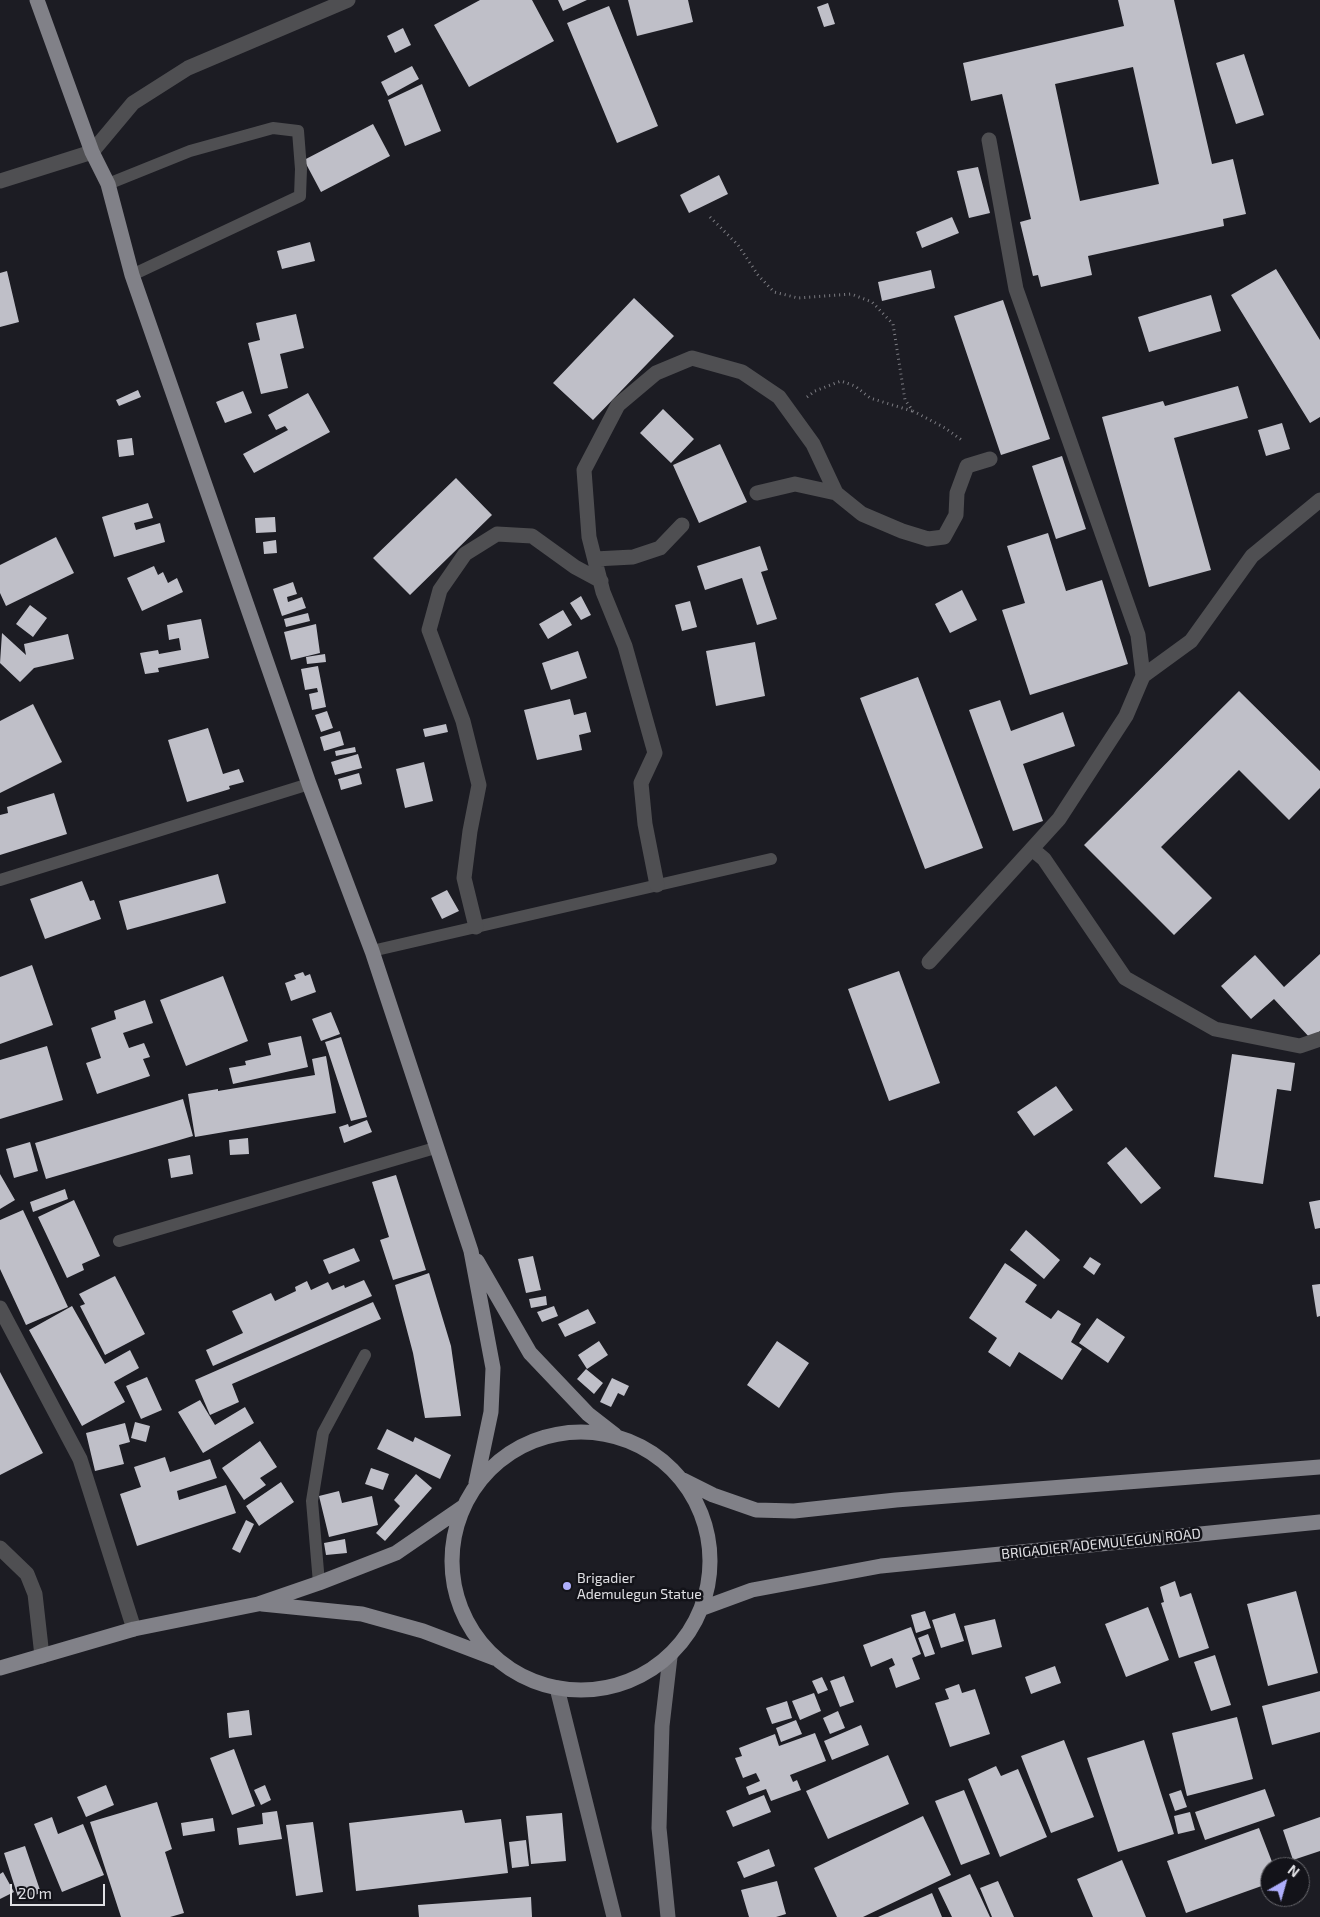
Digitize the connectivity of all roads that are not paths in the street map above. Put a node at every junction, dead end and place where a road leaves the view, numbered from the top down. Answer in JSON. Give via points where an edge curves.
{"nodes":[{"id":1,"x":37,"y":0,"type":"edge"},
{"id":2,"x":348,"y":0,"type":"edge"},
{"id":3,"x":989,"y":140,"type":"dead end"},
{"id":4,"x":92,"y":152,"type":"junction"},
{"id":5,"x":0,"y":181,"type":"edge"},
{"id":6,"x":108,"y":184,"type":"junction"},
{"id":7,"x":132,"y":275,"type":"junction"},
{"id":8,"x":990,"y":459,"type":"road end"},
{"id":9,"x":757,"y":493,"type":"dead end"},
{"id":10,"x":836,"y":493,"type":"junction"},
{"id":11,"x":1320,"y":500,"type":"edge"},
{"id":12,"x":682,"y":525,"type":"dead end"},
{"id":13,"x":595,"y":559,"type":"junction"},
{"id":14,"x":601,"y":581,"type":"junction"},
{"id":15,"x":1143,"y":676,"type":"junction"},
{"id":16,"x":310,"y":784,"type":"junction"},
{"id":17,"x":1032,"y":849,"type":"junction"},
{"id":18,"x":771,"y":860,"type":"dead end"},
{"id":19,"x":0,"y":880,"type":"edge"},
{"id":20,"x":657,"y":885,"type":"junction"},
{"id":21,"x":476,"y":927,"type":"junction"},
{"id":22,"x":372,"y":951,"type":"junction"},
{"id":23,"x":929,"y":962,"type":"dead end"},
{"id":24,"x":1320,"y":1039,"type":"edge"},
{"id":25,"x":436,"y":1148,"type":"junction"},
{"id":26,"x":119,"y":1241,"type":"dead end"},
{"id":27,"x":471,"y":1251,"type":"junction"},
{"id":28,"x":0,"y":1308,"type":"edge"},
{"id":29,"x":365,"y":1356,"type":"dead end"},
{"id":30,"x":616,"y":1436,"type":"junction"},
{"id":31,"x":1320,"y":1467,"type":"edge"},
{"id":32,"x":683,"y":1480,"type":"junction"},
{"id":33,"x":476,"y":1484,"type":"junction"},
{"id":34,"x":462,"y":1507,"type":"junction"},
{"id":35,"x":1320,"y":1522,"type":"edge"},
{"id":36,"x":0,"y":1548,"type":"edge"},
{"id":37,"x":319,"y":1582,"type":"junction"},
{"id":38,"x":258,"y":1604,"type":"junction"},
{"id":39,"x":703,"y":1608,"type":"junction"},
{"id":40,"x":134,"y":1629,"type":"junction"},
{"id":41,"x":42,"y":1656,"type":"junction"},
{"id":42,"x":670,"y":1657,"type":"junction"},
{"id":43,"x":496,"y":1659,"type":"junction"},
{"id":44,"x":0,"y":1668,"type":"edge"},
{"id":45,"x":557,"y":1688,"type":"junction"},
{"id":46,"x":614,"y":1917,"type":"edge"},
{"id":47,"x":668,"y":1917,"type":"edge"}],
"edges":[{"from":1,"to":4,"type":"main road"},
{"from":2,"to":4,"type":"street","via":[[188,68],[133,103]]},
{"from":3,"to":15,"type":"street","via":[[1016,289],[1138,635]]},
{"from":4,"to":5,"type":"street"},
{"from":4,"to":6,"type":"main road"},
{"from":6,"to":7,"type":"main road"},
{"from":6,"to":7,"type":"lane","via":[[190,151],[272,128],[298,131],[300,196]]},
{"from":7,"to":16,"type":"main road"},
{"from":8,"to":10,"type":"street","via":[[967,466],[958,493],[956,515],[944,537],[928,539],[902,531],[862,514]]},
{"from":9,"to":10,"type":"street","via":[[795,484]]},
{"from":10,"to":13,"type":"street","via":[[813,444],[779,397],[742,372],[692,358],[656,373],[618,405],[584,470],[588,537]]},
{"from":11,"to":15,"type":"street","via":[[1252,556],[1191,641]]},
{"from":12,"to":13,"type":"street","via":[[660,548],[633,557]]},
{"from":13,"to":14,"type":"street"},
{"from":14,"to":20,"type":"street","via":[[625,646],[655,752],[641,783]]},
{"from":14,"to":21,"type":"street","via":[[532,536],[497,534],[465,554],[440,590],[429,630],[463,721],[479,785],[464,878]]},
{"from":15,"to":17,"type":"street","via":[[1121,724],[1059,819]]},
{"from":16,"to":19,"type":"lane"},
{"from":16,"to":22,"type":"main road"},
{"from":17,"to":23,"type":"street"},
{"from":17,"to":24,"type":"street","via":[[1044,860],[1124,978],[1215,1029],[1300,1046]]},
{"from":18,"to":20,"type":"lane"},
{"from":20,"to":21,"type":"lane"},
{"from":21,"to":22,"type":"lane"},
{"from":22,"to":25,"type":"main road"},
{"from":25,"to":26,"type":"lane"},
{"from":25,"to":27,"type":"main road"},
{"from":27,"to":30,"type":"main road","via":[[530,1353],[588,1414]]},
{"from":27,"to":33,"type":"main road","via":[[493,1368],[491,1412]]},
{"from":28,"to":40,"type":"street","via":[[80,1459]]},
{"from":29,"to":37,"type":"lane","via":[[322,1433],[312,1501]]},
{"from":30,"to":32,"type":"main road","via":[[651,1454]]},
{"from":30,"to":33,"type":"main road","via":[[584,1431],[546,1436],[524,1444],[498,1461]]},
{"from":31,"to":32,"type":"main road","via":[[794,1511],[756,1510],[713,1496]]},
{"from":32,"to":39,"type":"main road","via":[[700,1509],[710,1542],[711,1576]]},
{"from":33,"to":34,"type":"main road"},
{"from":34,"to":37,"type":"main road","via":[[396,1553]]},
{"from":34,"to":43,"type":"main road","via":[[452,1547],[454,1588],[469,1626]]},
{"from":35,"to":39,"type":"main road","name":"BRIGADIER ADEMULEGUN ROAD","via":[[881,1566],[752,1590]]},
{"from":36,"to":41,"type":"street","via":[[27,1574],[35,1594]]},
{"from":37,"to":38,"type":"main road"},
{"from":38,"to":40,"type":"main road"},
{"from":38,"to":43,"type":"main road","via":[[362,1614]]},
{"from":39,"to":42,"type":"main road"},
{"from":40,"to":41,"type":"main road"},
{"from":41,"to":44,"type":"main road"},
{"from":42,"to":45,"type":"main road","via":[[636,1679],[597,1690]]},
{"from":42,"to":47,"type":"main road","via":[[662,1726],[659,1828]]},
{"from":43,"to":45,"type":"main road","via":[[524,1678]]},
{"from":45,"to":46,"type":"main road"}]}
